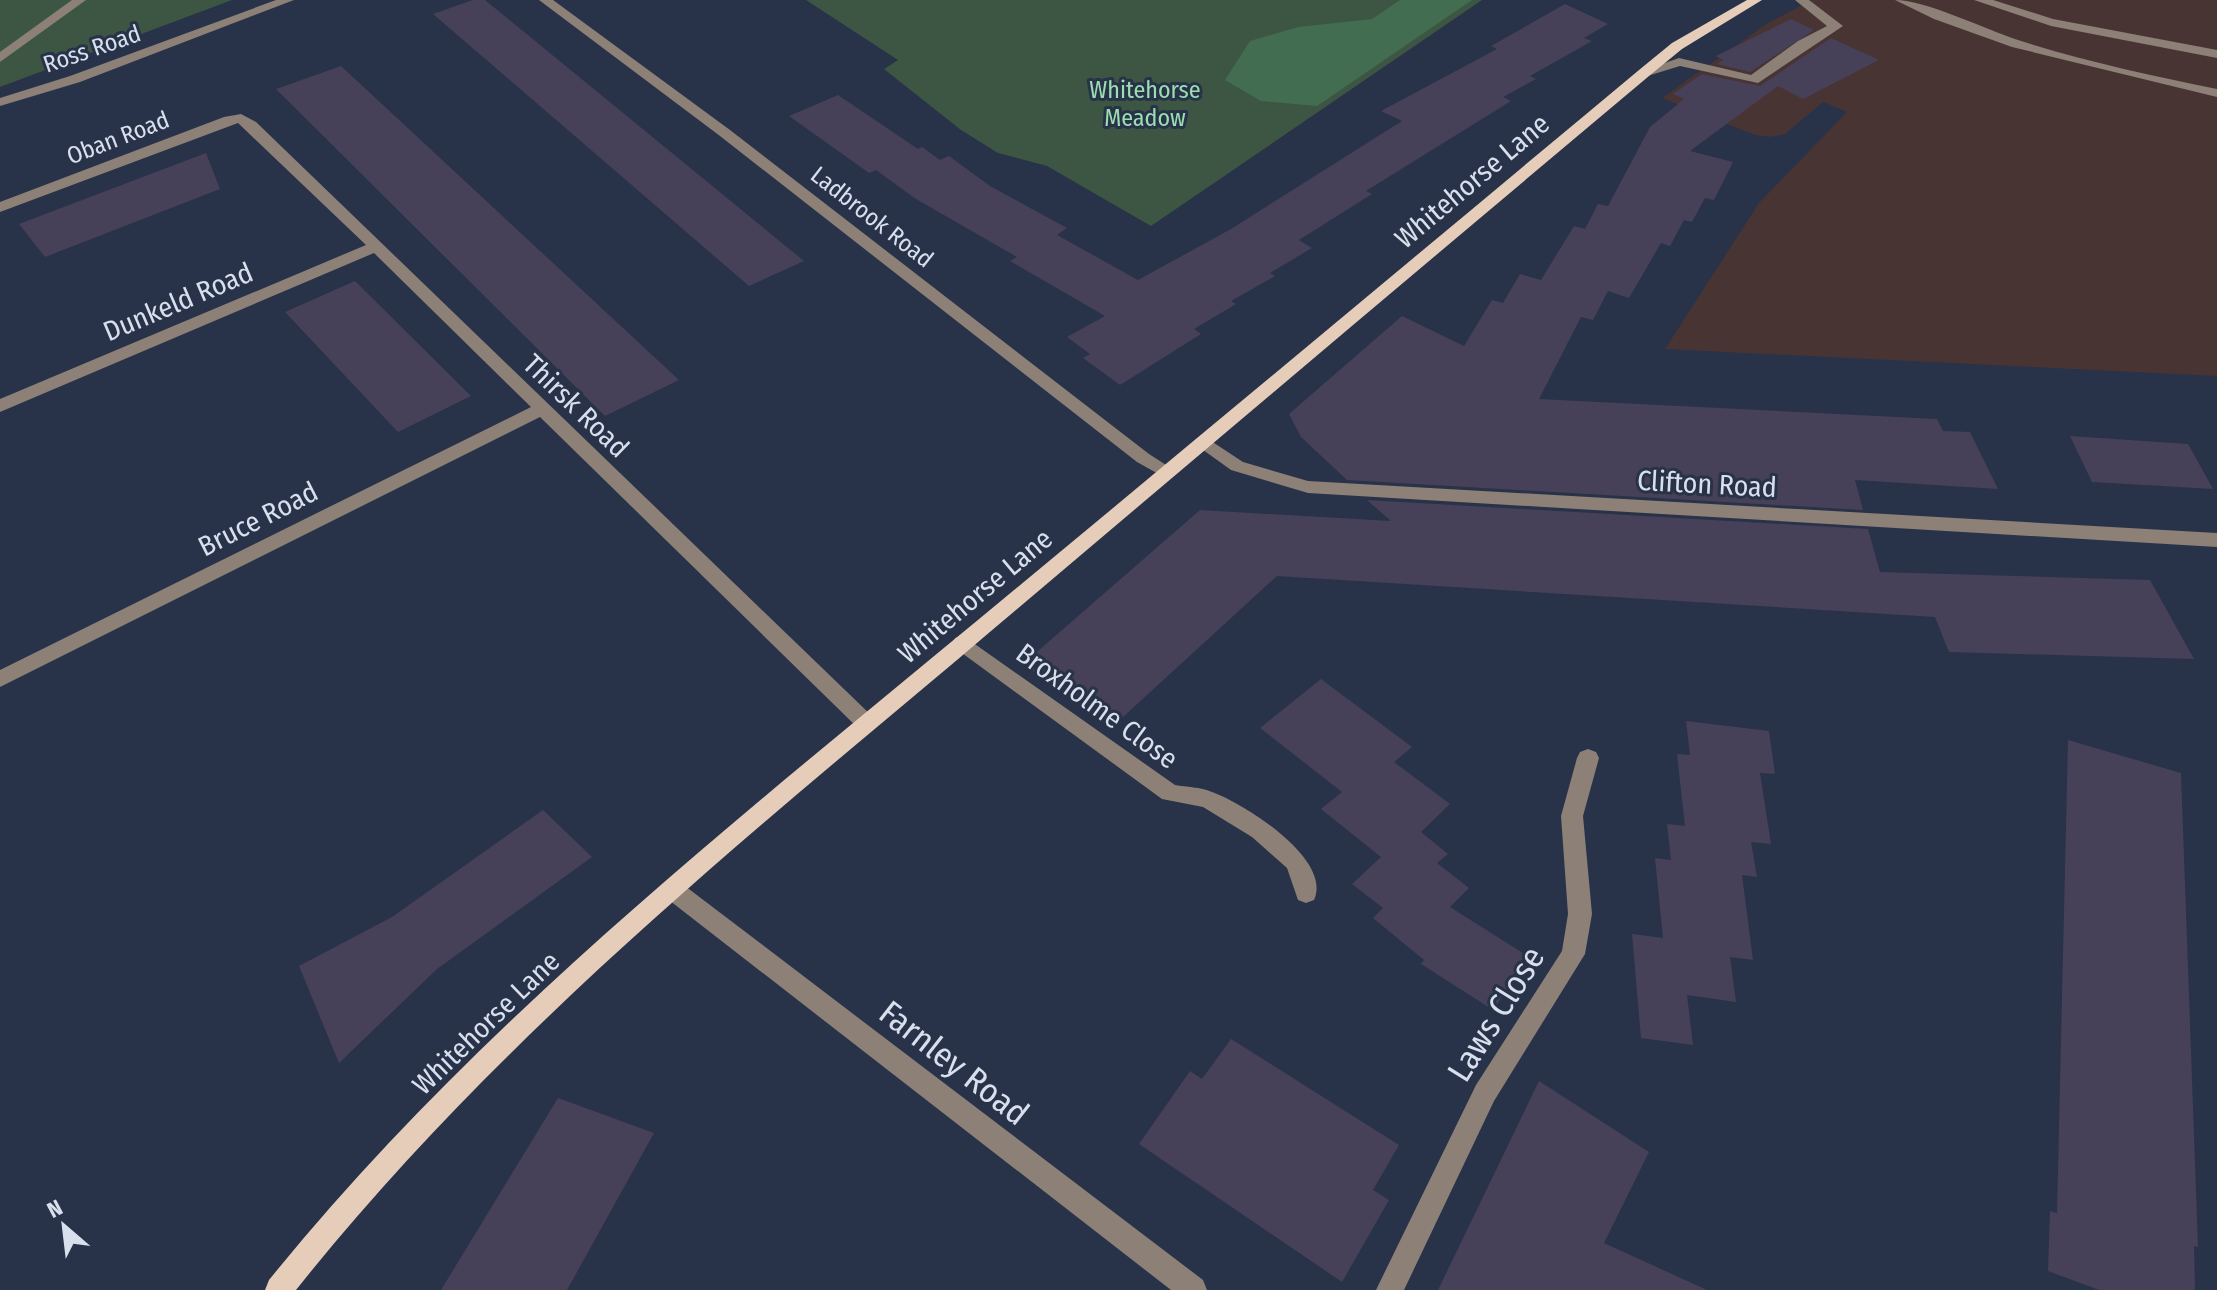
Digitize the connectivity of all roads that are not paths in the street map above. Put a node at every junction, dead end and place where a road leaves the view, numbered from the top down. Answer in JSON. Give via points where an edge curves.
{"nodes":[{"id":1,"x":80,"y":0,"type":"edge"},
{"id":2,"x":288,"y":0,"type":"edge"},
{"id":3,"x":545,"y":0,"type":"edge"},
{"id":4,"x":1756,"y":0,"type":"edge"},
{"id":5,"x":1801,"y":0,"type":"edge"},
{"id":6,"x":1901,"y":0,"type":"edge"},
{"id":7,"x":1980,"y":0,"type":"edge"},
{"id":8,"x":2217,"y":54,"type":"edge"},
{"id":9,"x":0,"y":58,"type":"edge"},
{"id":10,"x":1644,"y":73,"type":"junction"},
{"id":11,"x":2217,"y":93,"type":"edge"},
{"id":12,"x":0,"y":102,"type":"edge"},
{"id":13,"x":251,"y":125,"type":"joint"},
{"id":14,"x":0,"y":207,"type":"edge"},
{"id":15,"x":377,"y":246,"type":"junction"},
{"id":16,"x":0,"y":406,"type":"edge"},
{"id":17,"x":541,"y":409,"type":"junction"},
{"id":18,"x":1205,"y":443,"type":"junction"},
{"id":19,"x":1168,"y":472,"type":"junction"},
{"id":20,"x":2217,"y":540,"type":"edge"},
{"id":21,"x":962,"y":643,"type":"junction"},
{"id":22,"x":0,"y":679,"type":"edge"},
{"id":23,"x":866,"y":723,"type":"junction"},
{"id":24,"x":1588,"y":758,"type":"dead end"},
{"id":25,"x":673,"y":890,"type":"junction"},
{"id":26,"x":1306,"y":893,"type":"dead end"},
{"id":27,"x":279,"y":1290,"type":"edge"},
{"id":28,"x":1193,"y":1290,"type":"edge"},
{"id":29,"x":1390,"y":1290,"type":"edge"}],
"edges":[{"from":1,"to":9,"type":"street"},
{"from":2,"to":12,"type":"street","name":"Ross Road"},
{"from":3,"to":19,"type":"street","name":"Ladbrook Road"},
{"from":4,"to":10,"type":"main road","name":"Whitehorse Lane","via":[[1677,46]]},
{"from":5,"to":10,"type":"street","via":[[1836,26],[1753,80],[1679,62]]},
{"from":6,"to":11,"type":"street","via":[[2081,64]]},
{"from":7,"to":8,"type":"street","via":[[2051,22]]},
{"from":10,"to":18,"type":"main road","name":"Whitehorse Lane"},
{"from":13,"to":14,"type":"street","name":"Oban Road","via":[[241,118],[229,120]]},
{"from":13,"to":15,"type":"street","name":"Thirsk Road"},
{"from":15,"to":16,"type":"street","name":"Dunkeld Road"},
{"from":15,"to":17,"type":"street","name":"Thirsk Road"},
{"from":17,"to":22,"type":"street","name":"Bruce Road"},
{"from":17,"to":23,"type":"street","name":"Thirsk Road"},
{"from":18,"to":19,"type":"main road","name":"Whitehorse Lane"},
{"from":18,"to":20,"type":"street","name":"Clifton Road","via":[[1237,466],[1308,487]]},
{"from":19,"to":21,"type":"main road","name":"Whitehorse Lane"},
{"from":21,"to":23,"type":"main road","name":"Whitehorse Lane"},
{"from":21,"to":26,"type":"street","name":"Broxholme Close","via":[[1170,793],[1207,799],[1260,830],[1295,861]]},
{"from":23,"to":25,"type":"main road","name":"Whitehorse Lane"},
{"from":24,"to":29,"type":"street","name":"Laws Close","via":[[1572,816],[1580,914],[1573,954],[1485,1093]]},
{"from":25,"to":27,"type":"main road","name":"Whitehorse Lane","via":[[468,1075],[343,1210]]},
{"from":25,"to":28,"type":"street","name":"Farnley Road"}]}
